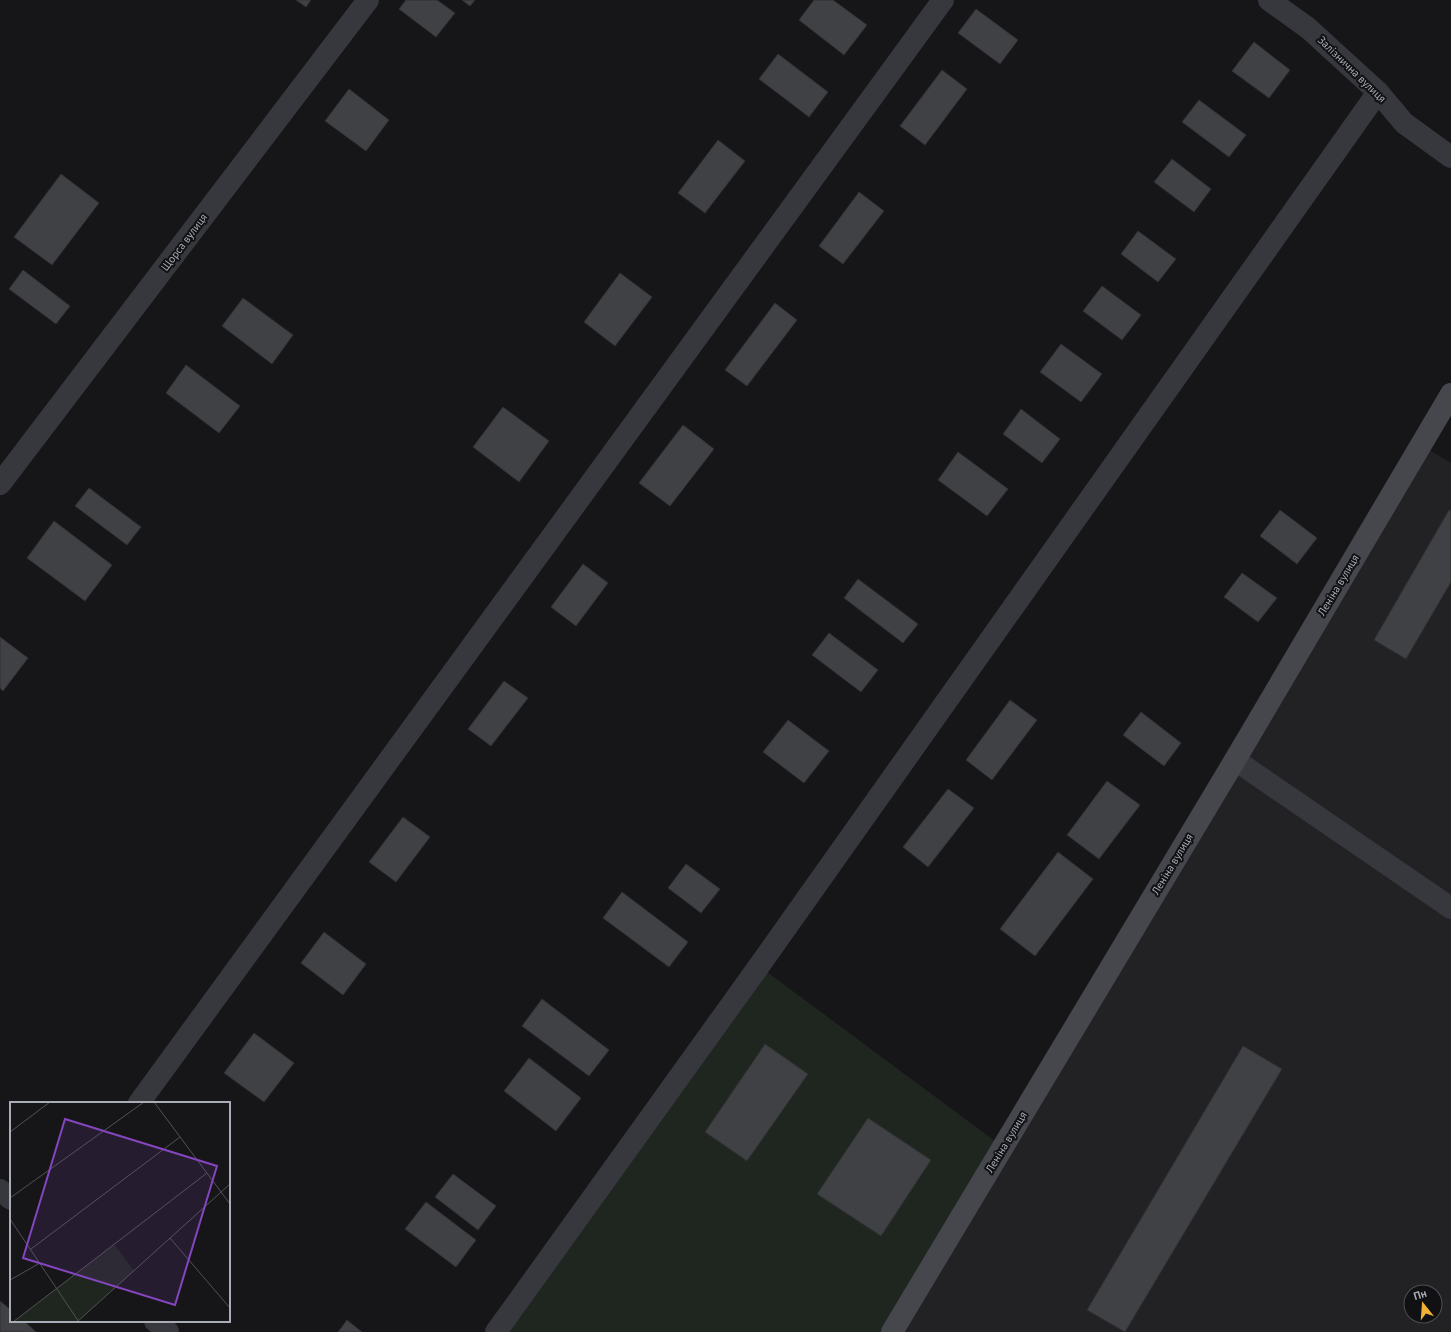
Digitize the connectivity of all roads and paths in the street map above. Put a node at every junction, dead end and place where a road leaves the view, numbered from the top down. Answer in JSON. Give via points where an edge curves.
{"nodes":[{"id":1,"x":368,"y":0,"type":"edge"},
{"id":2,"x":943,"y":0,"type":"edge"},
{"id":3,"x":1269,"y":0,"type":"edge"},
{"id":4,"x":1378,"y":92,"type":"junction"},
{"id":5,"x":1451,"y":156,"type":"edge"},
{"id":6,"x":1451,"y":394,"type":"edge"},
{"id":7,"x":0,"y":484,"type":"edge"},
{"id":8,"x":1235,"y":760,"type":"junction"},
{"id":9,"x":1451,"y":908,"type":"edge"},
{"id":10,"x":140,"y":1102,"type":"edge"},
{"id":11,"x":0,"y":1190,"type":"edge"},
{"id":12,"x":10,"y":1198,"type":"edge"},
{"id":13,"x":156,"y":1322,"type":"edge"},
{"id":14,"x":168,"y":1332,"type":"edge"},
{"id":15,"x":496,"y":1332,"type":"edge"},
{"id":16,"x":892,"y":1332,"type":"edge"}],
"edges":[{"from":1,"to":7,"type":"street","name":"Щорса вулиця"},
{"from":2,"to":10,"type":"street"},
{"from":3,"to":4,"type":"street","name":"Залізнична вулиця","via":[[1308,28]]},
{"from":4,"to":5,"type":"street","name":"Залізнична вулиця","via":[[1404,123]]},
{"from":4,"to":15,"type":"street","via":[[759,966]]},
{"from":6,"to":8,"type":"street","name":"Леніна вулиця"},
{"from":8,"to":9,"type":"street"},
{"from":8,"to":16,"type":"street","name":"Леніна вулиця"},
{"from":11,"to":12,"type":"street"},
{"from":13,"to":14,"type":"street"}]}
